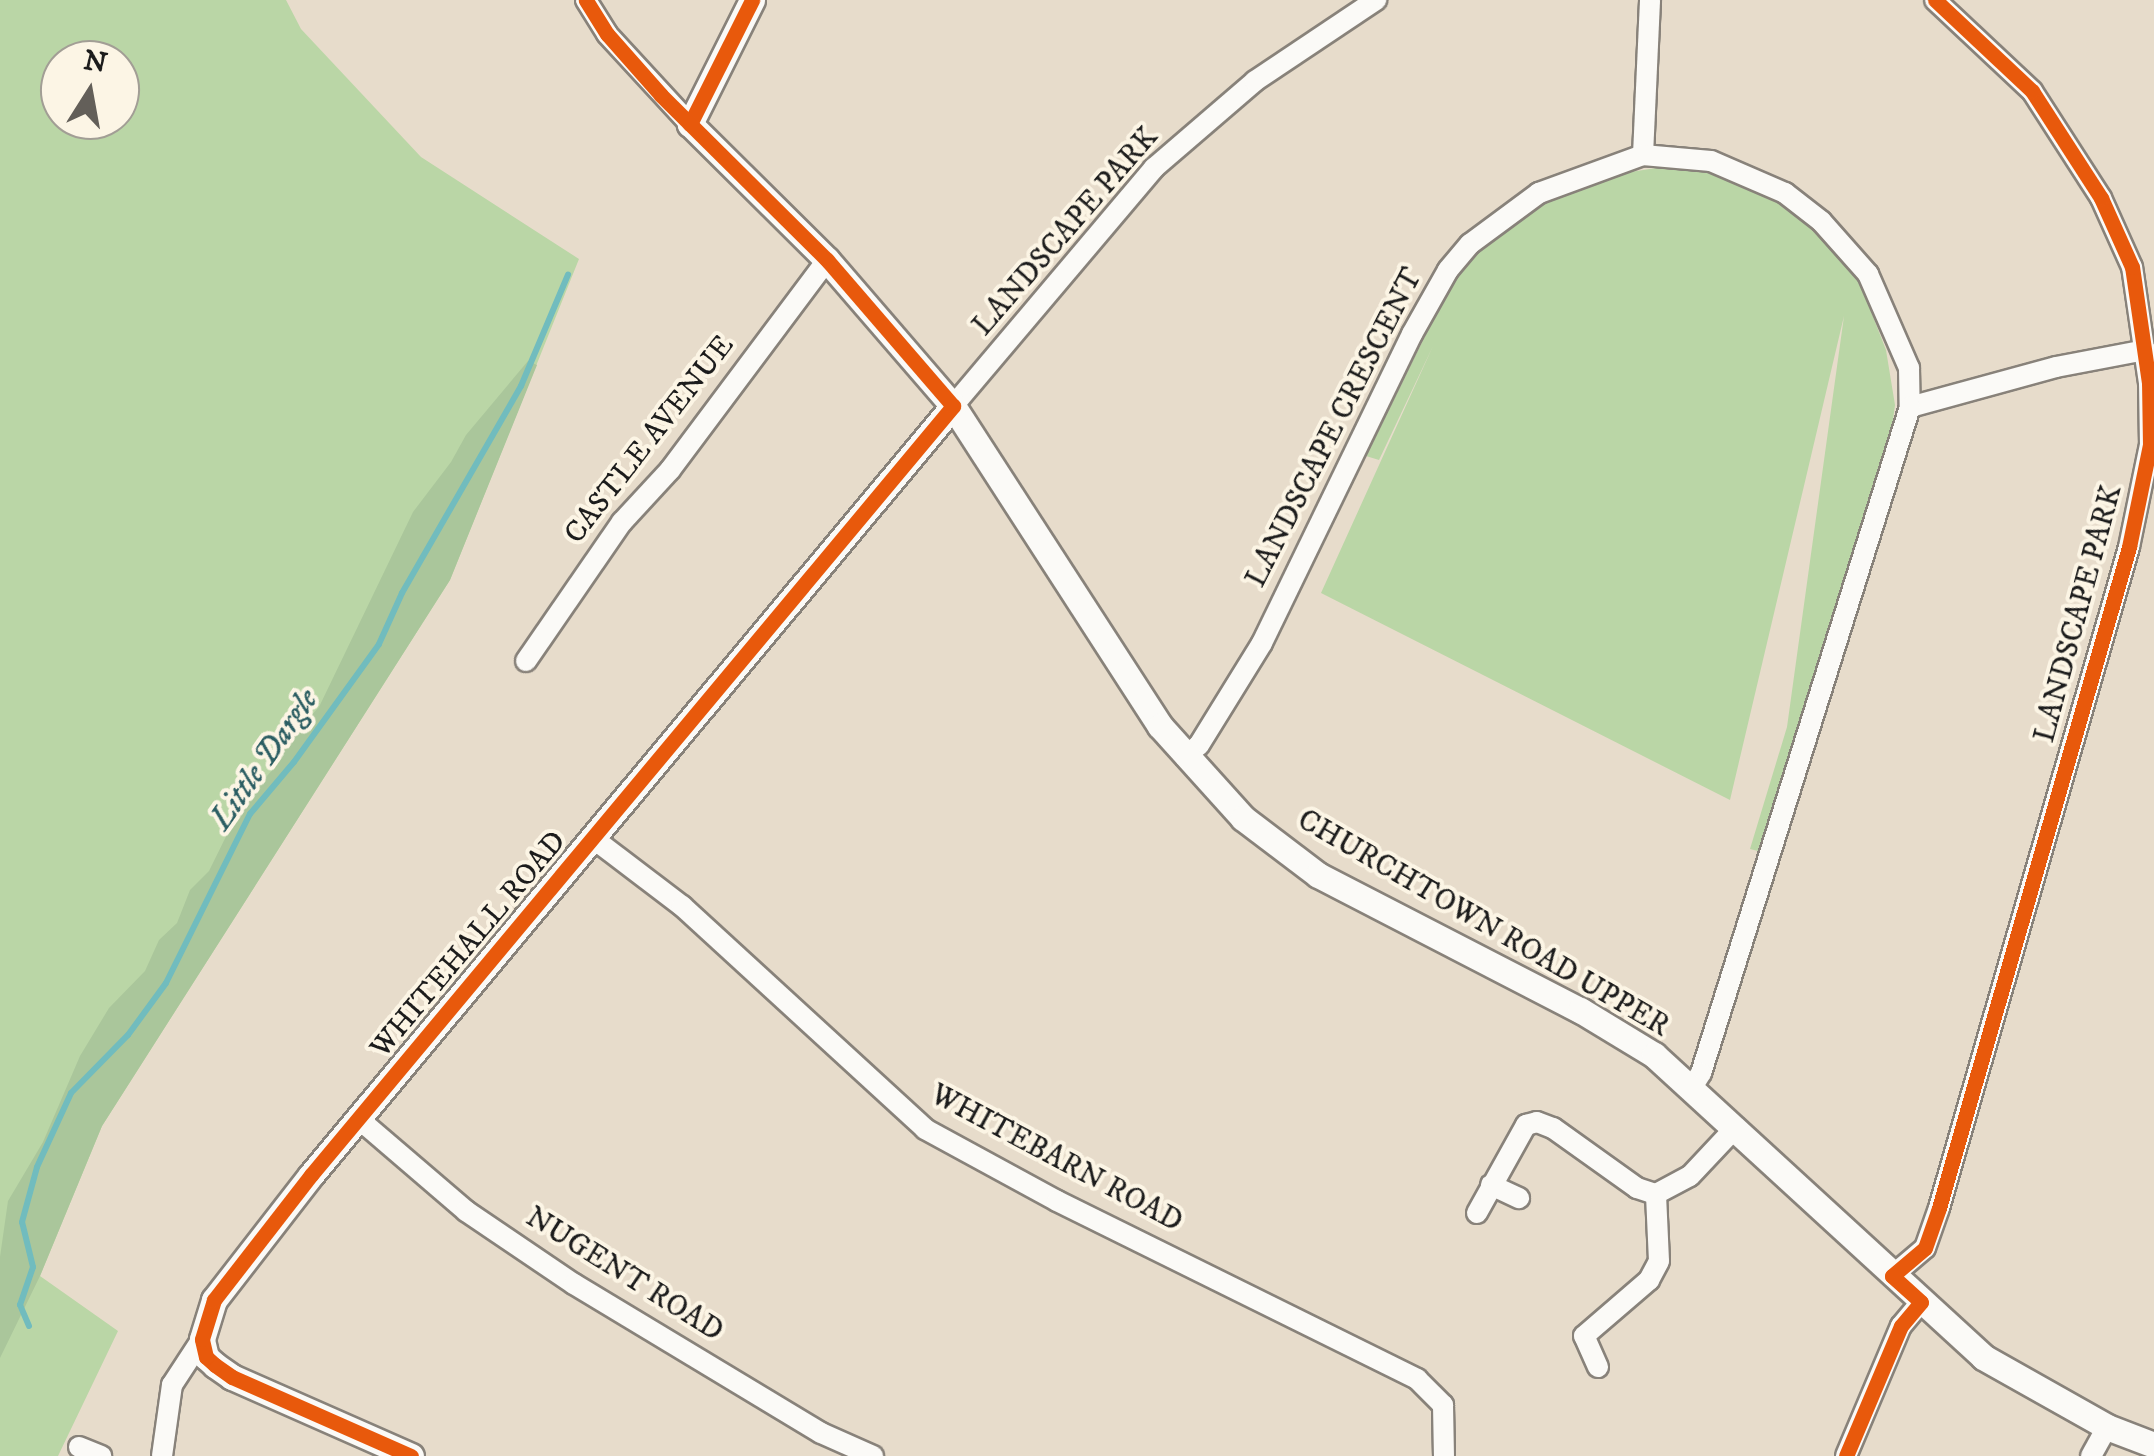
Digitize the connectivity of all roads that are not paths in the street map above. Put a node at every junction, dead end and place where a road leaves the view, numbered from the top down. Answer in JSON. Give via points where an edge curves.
{"nodes":[{"id":1,"x":586,"y":0,"type":"edge"},
{"id":2,"x":752,"y":0,"type":"edge"},
{"id":3,"x":1376,"y":0,"type":"edge"},
{"id":4,"x":1650,"y":0,"type":"edge"},
{"id":5,"x":1935,"y":0,"type":"edge"},
{"id":6,"x":690,"y":124,"type":"junction"},
{"id":7,"x":1644,"y":156,"type":"junction"},
{"id":8,"x":827,"y":260,"type":"junction"},
{"id":9,"x":2145,"y":350,"type":"junction"},
{"id":10,"x":953,"y":406,"type":"junction"},
{"id":11,"x":1910,"y":406,"type":"junction"},
{"id":12,"x":526,"y":661,"type":"dead end"},
{"id":13,"x":1185,"y":757,"type":"junction"},
{"id":14,"x":594,"y":839,"type":"junction"},
{"id":15,"x":1691,"y":1089,"type":"junction"},
{"id":16,"x":360,"y":1120,"type":"junction"},
{"id":17,"x":1736,"y":1127,"type":"junction"},
{"id":18,"x":1491,"y":1185,"type":"junction"},
{"id":19,"x":1656,"y":1194,"type":"junction"},
{"id":20,"x":1519,"y":1198,"type":"dead end"},
{"id":21,"x":1477,"y":1213,"type":"dead end"},
{"id":22,"x":1892,"y":1276,"type":"junction"},
{"id":23,"x":1921,"y":1302,"type":"junction"},
{"id":24,"x":202,"y":1339,"type":"junction"},
{"id":25,"x":1598,"y":1368,"type":"dead end"},
{"id":26,"x":2107,"y":1426,"type":"junction"},
{"id":27,"x":2154,"y":1445,"type":"edge"},
{"id":28,"x":79,"y":1447,"type":"dead end"},
{"id":29,"x":102,"y":1456,"type":"edge"},
{"id":30,"x":162,"y":1456,"type":"edge"},
{"id":31,"x":411,"y":1456,"type":"edge"},
{"id":32,"x":873,"y":1456,"type":"edge"},
{"id":33,"x":1444,"y":1456,"type":"edge"},
{"id":34,"x":1846,"y":1456,"type":"edge"},
{"id":35,"x":2092,"y":1456,"type":"edge"}],
"edges":[{"from":1,"to":6,"type":"street","via":[[607,34]]},
{"from":2,"to":6,"type":"street"},
{"from":3,"to":10,"type":"street","name":"LANDSCAPE PARK","via":[[1255,81],[1154,168]]},
{"from":4,"to":7,"type":"street"},
{"from":5,"to":9,"type":"street","name":"LANDSCAPE PARK","via":[[2032,91],[2101,198],[2132,267]]},
{"from":6,"to":8,"type":"street","name":"CHURCHTOWN ROAD UPPER"},
{"from":7,"to":11,"type":"street","name":"LANDSCAPE CRESCENT","via":[[1696,158],[1747,173],[1821,221],[1868,274],[1894,327],[1909,368]]},
{"from":7,"to":13,"type":"street","name":"LANDSCAPE CRESCENT","via":[[1539,193],[1500,218],[1448,270],[1262,643],[1199,746]]},
{"from":8,"to":10,"type":"street","name":"CHURCHTOWN ROAD UPPER"},
{"from":8,"to":12,"type":"street","name":"CASTLE AVENUE","via":[[670,470],[622,522]]},
{"from":9,"to":11,"type":"street"},
{"from":9,"to":22,"type":"street","name":"LANDSCAPE PARK","via":[[2150,445],[2129,547],[1940,1208],[1925,1248]]},
{"from":10,"to":13,"type":"street","name":"CHURCHTOWN ROAD UPPER"},
{"from":10,"to":14,"type":"street","name":"WHITEHALL ROAD"},
{"from":11,"to":15,"type":"street","name":"LANDSCAPE CRESCENT"},
{"from":13,"to":15,"type":"street","name":"CHURCHTOWN ROAD UPPER","via":[[1243,818],[1318,875],[1580,1010],[1654,1054]]},
{"from":14,"to":16,"type":"street","name":"WHITEHALL ROAD"},
{"from":14,"to":33,"type":"street","name":"WHITEBARN ROAD","via":[[682,906],[925,1130],[1417,1379],[1443,1406]]},
{"from":15,"to":17,"type":"street","name":"CHURCHTOWN ROAD UPPER"},
{"from":16,"to":24,"type":"street","name":"WHITEHALL ROAD","via":[[214,1300]]},
{"from":16,"to":32,"type":"street","name":"NUGENT ROAD","via":[[466,1211],[574,1284],[821,1433]]},
{"from":17,"to":19,"type":"street","via":[[1690,1176]]},
{"from":17,"to":22,"type":"street","name":"CHURCHTOWN ROAD UPPER"},
{"from":18,"to":19,"type":"street","via":[[1518,1134],[1536,1122],[1636,1188]]},
{"from":18,"to":20,"type":"street"},
{"from":18,"to":21,"type":"street"},
{"from":19,"to":25,"type":"street","via":[[1659,1261],[1649,1280],[1584,1336]]},
{"from":22,"to":23,"type":"street","name":"CHURCHTOWN ROAD UPPER"},
{"from":23,"to":26,"type":"street","name":"CHURCHTOWN ROAD UPPER","via":[[1983,1357]]},
{"from":23,"to":34,"type":"street","via":[[1901,1326]]},
{"from":24,"to":30,"type":"street","via":[[172,1385]]},
{"from":24,"to":31,"type":"street","via":[[206,1357],[232,1377]]},
{"from":26,"to":27,"type":"street","name":"CHURCHTOWN ROAD UPPER"},
{"from":26,"to":35,"type":"street"},
{"from":28,"to":29,"type":"street"}]}
